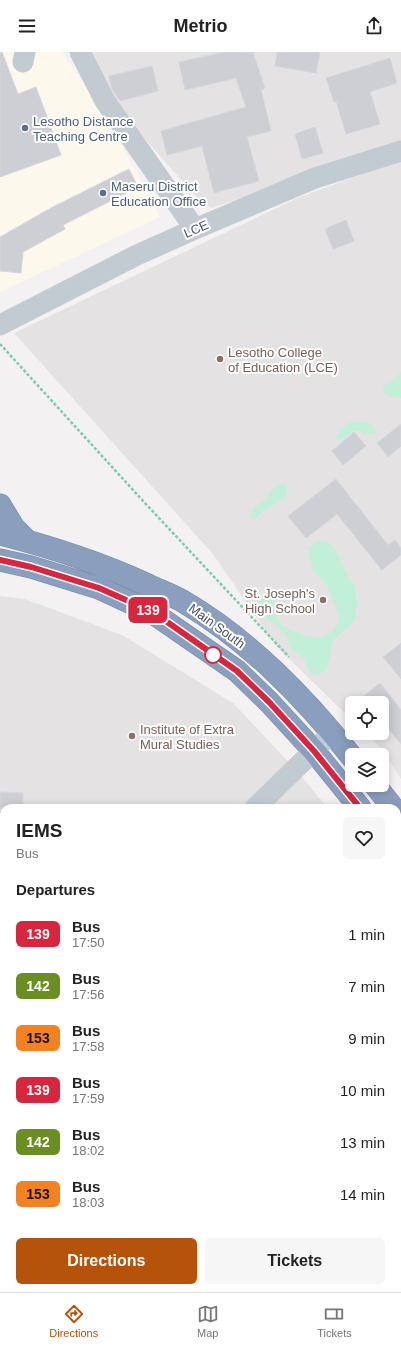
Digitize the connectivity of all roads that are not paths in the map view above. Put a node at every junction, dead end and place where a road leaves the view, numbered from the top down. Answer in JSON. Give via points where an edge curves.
{"nodes":[{"id":1,"x":80,"y":52,"type":"edge"},
{"id":2,"x":401,"y":151,"type":"edge"},
{"id":3,"x":195,"y":229,"type":"junction"},
{"id":4,"x":0,"y":325,"type":"edge"},
{"id":5,"x":0,"y":505,"type":"edge"},
{"id":6,"x":0,"y":534,"type":"edge"},
{"id":7,"x":26,"y":540,"type":"junction"},
{"id":8,"x":0,"y":560,"type":"edge"},
{"id":9,"x":332,"y":733,"type":"junction"},
{"id":10,"x":345,"y":749,"type":"edge"},
{"id":11,"x":314,"y":751,"type":"junction"},
{"id":12,"x":380,"y":792,"type":"edge"},
{"id":13,"x":267,"y":804,"type":"edge"},
{"id":14,"x":357,"y":804,"type":"edge"},
{"id":15,"x":390,"y":804,"type":"edge"}],
"edges":[{"from":1,"to":3,"type":"street","via":[[105,101]]},
{"from":2,"to":3,"type":"street","name":"LCE","via":[[315,178]]},
{"from":3,"to":4,"type":"street","name":"LCE","via":[[137,255]]},
{"from":5,"to":7,"type":"highway","via":[[14,528]]},
{"from":6,"to":7,"type":"highway","name":"Main South"},
{"from":7,"to":9,"type":"highway","name":"Main South","via":[[117,571],[184,602],[234,637],[269,666],[301,697]]},
{"from":8,"to":11,"type":"highway","name":"Main South","via":[[99,588],[153,612],[237,671]]},
{"from":9,"to":10,"type":"highway","name":"Main South"},
{"from":9,"to":11,"type":"street"},
{"from":11,"to":13,"type":"street"},
{"from":11,"to":14,"type":"highway","name":"Main South"},
{"from":12,"to":15,"type":"highway"}]}
